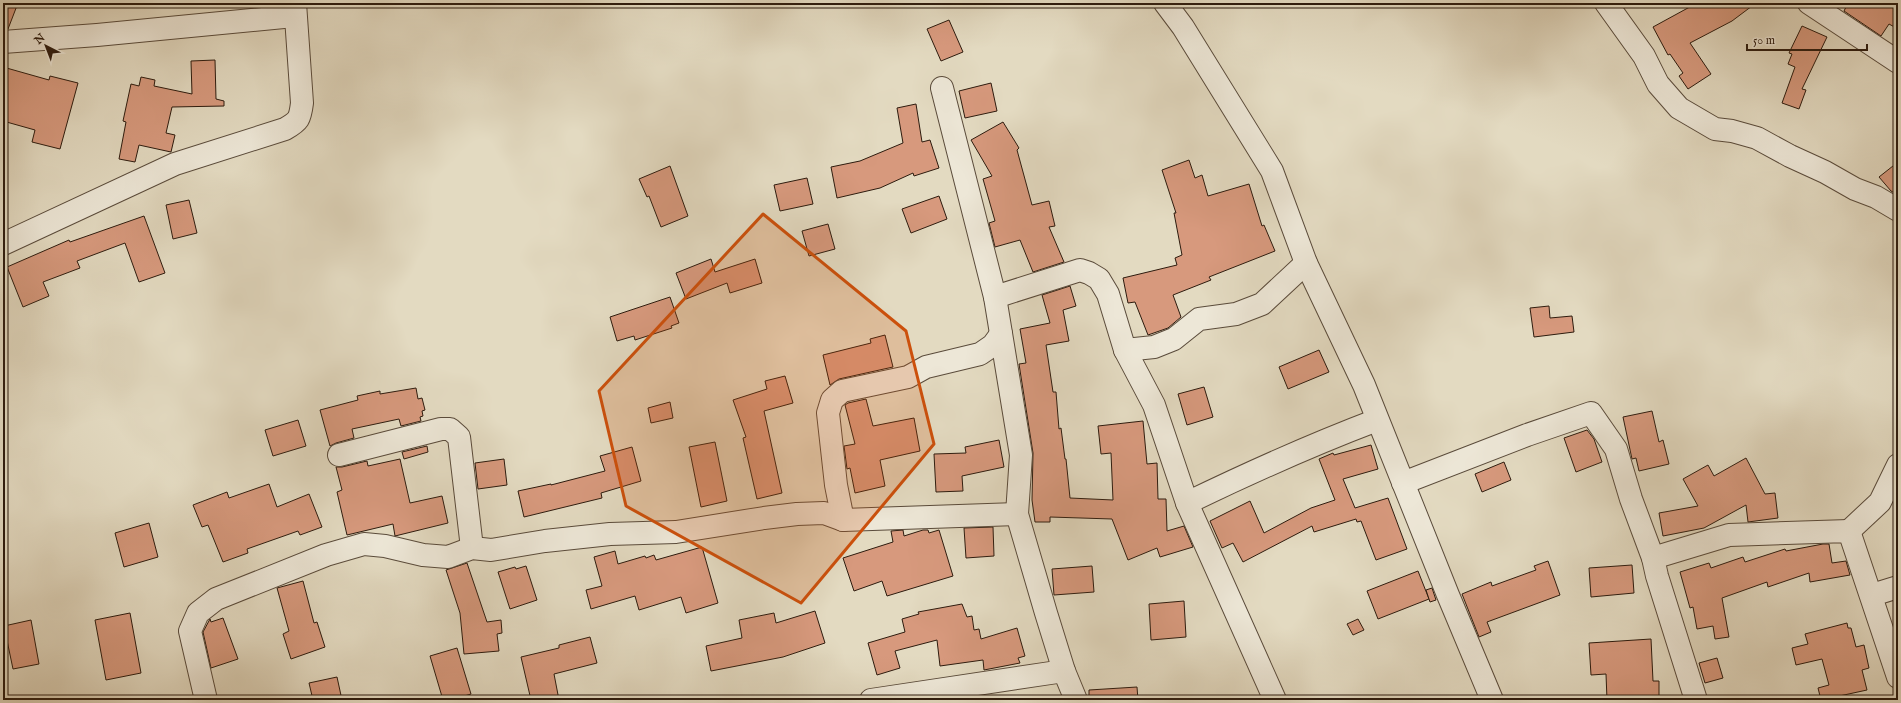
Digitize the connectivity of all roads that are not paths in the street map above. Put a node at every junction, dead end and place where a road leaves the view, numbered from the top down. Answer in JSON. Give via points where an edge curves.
{"nodes":[{"id":1,"x":1165,"y":3,"type":"edge"},
{"id":2,"x":1606,"y":3,"type":"edge"},
{"id":3,"x":1809,"y":3,"type":"edge"},
{"id":4,"x":294,"y":10,"type":"edge"},
{"id":5,"x":3,"y":42,"type":"edge"},
{"id":6,"x":1898,"y":62,"type":"edge"},
{"id":7,"x":942,"y":88,"type":"dead end"},
{"id":8,"x":1898,"y":210,"type":"edge"},
{"id":9,"x":3,"y":244,"type":"edge"},
{"id":10,"x":1306,"y":263,"type":"junction"},
{"id":11,"x":995,"y":297,"type":"junction"},
{"id":12,"x":1001,"y":334,"type":"junction"},
{"id":13,"x":1125,"y":350,"type":"junction"},
{"id":14,"x":1377,"y":420,"type":"junction"},
{"id":15,"x":339,"y":455,"type":"dead end"},
{"id":16,"x":1898,"y":465,"type":"edge"},
{"id":17,"x":1402,"y":483,"type":"junction"},
{"id":18,"x":1187,"y":503,"type":"junction"},
{"id":19,"x":1017,"y":514,"type":"junction"},
{"id":20,"x":843,"y":520,"type":"junction"},
{"id":21,"x":1849,"y":531,"type":"junction"},
{"id":22,"x":472,"y":548,"type":"junction"},
{"id":23,"x":1653,"y":558,"type":"junction"},
{"id":24,"x":1898,"y":587,"type":"edge"},
{"id":25,"x":1872,"y":595,"type":"junction"},
{"id":26,"x":1064,"y":671,"type":"junction"},
{"id":27,"x":1898,"y":677,"type":"edge"},
{"id":28,"x":206,"y":700,"type":"edge"},
{"id":29,"x":871,"y":700,"type":"edge"},
{"id":30,"x":1076,"y":700,"type":"edge"},
{"id":31,"x":1275,"y":700,"type":"edge"},
{"id":32,"x":1492,"y":700,"type":"edge"},
{"id":33,"x":1696,"y":700,"type":"edge"}],
"edges":[{"from":1,"to":10,"type":"street","via":[[1183,27],[1272,171]]},
{"from":2,"to":8,"type":"street","via":[[1644,56],[1658,84],[1679,108],[1715,129],[1757,138]]},
{"from":3,"to":6,"type":"street"},
{"from":4,"to":5,"type":"street","via":[[97,35]]},
{"from":4,"to":9,"type":"street","via":[[302,103],[300,117],[295,123],[285,129],[175,164]]},
{"from":7,"to":11,"type":"street"},
{"from":10,"to":13,"type":"street","via":[[1262,304],[1236,314],[1199,319],[1174,338],[1154,347]]},
{"from":10,"to":14,"type":"street","via":[[1364,385]]},
{"from":11,"to":12,"type":"street"},
{"from":11,"to":13,"type":"street","via":[[1080,270],[1089,273],[1099,279],[1108,294]]},
{"from":12,"to":19,"type":"street","via":[[1021,455]]},
{"from":12,"to":20,"type":"street","via":[[993,345],[980,354],[926,367],[908,377],[842,391],[832,400],[828,413]]},
{"from":13,"to":18,"type":"street","via":[[1154,405]]},
{"from":14,"to":17,"type":"street"},
{"from":14,"to":18,"type":"street","via":[[1299,450]]},
{"from":15,"to":22,"type":"street","via":[[441,429],[450,429],[458,437]]},
{"from":16,"to":21,"type":"street","via":[[1880,502]]},
{"from":17,"to":23,"type":"street","via":[[1591,413],[1616,449]]},
{"from":17,"to":32,"type":"street"},
{"from":18,"to":31,"type":"street"},
{"from":19,"to":20,"type":"street"},
{"from":19,"to":26,"type":"street"},
{"from":20,"to":22,"type":"street","via":[[824,513],[797,514],[676,532],[610,534],[491,550]]},
{"from":21,"to":23,"type":"street","via":[[1729,535]]},
{"from":21,"to":25,"type":"street"},
{"from":22,"to":28,"type":"street","via":[[448,557],[364,544],[326,555],[216,599],[198,613],[190,631]]},
{"from":23,"to":33,"type":"street"},
{"from":24,"to":25,"type":"street"},
{"from":25,"to":27,"type":"street"},
{"from":26,"to":29,"type":"street"},
{"from":26,"to":30,"type":"street"}]}
